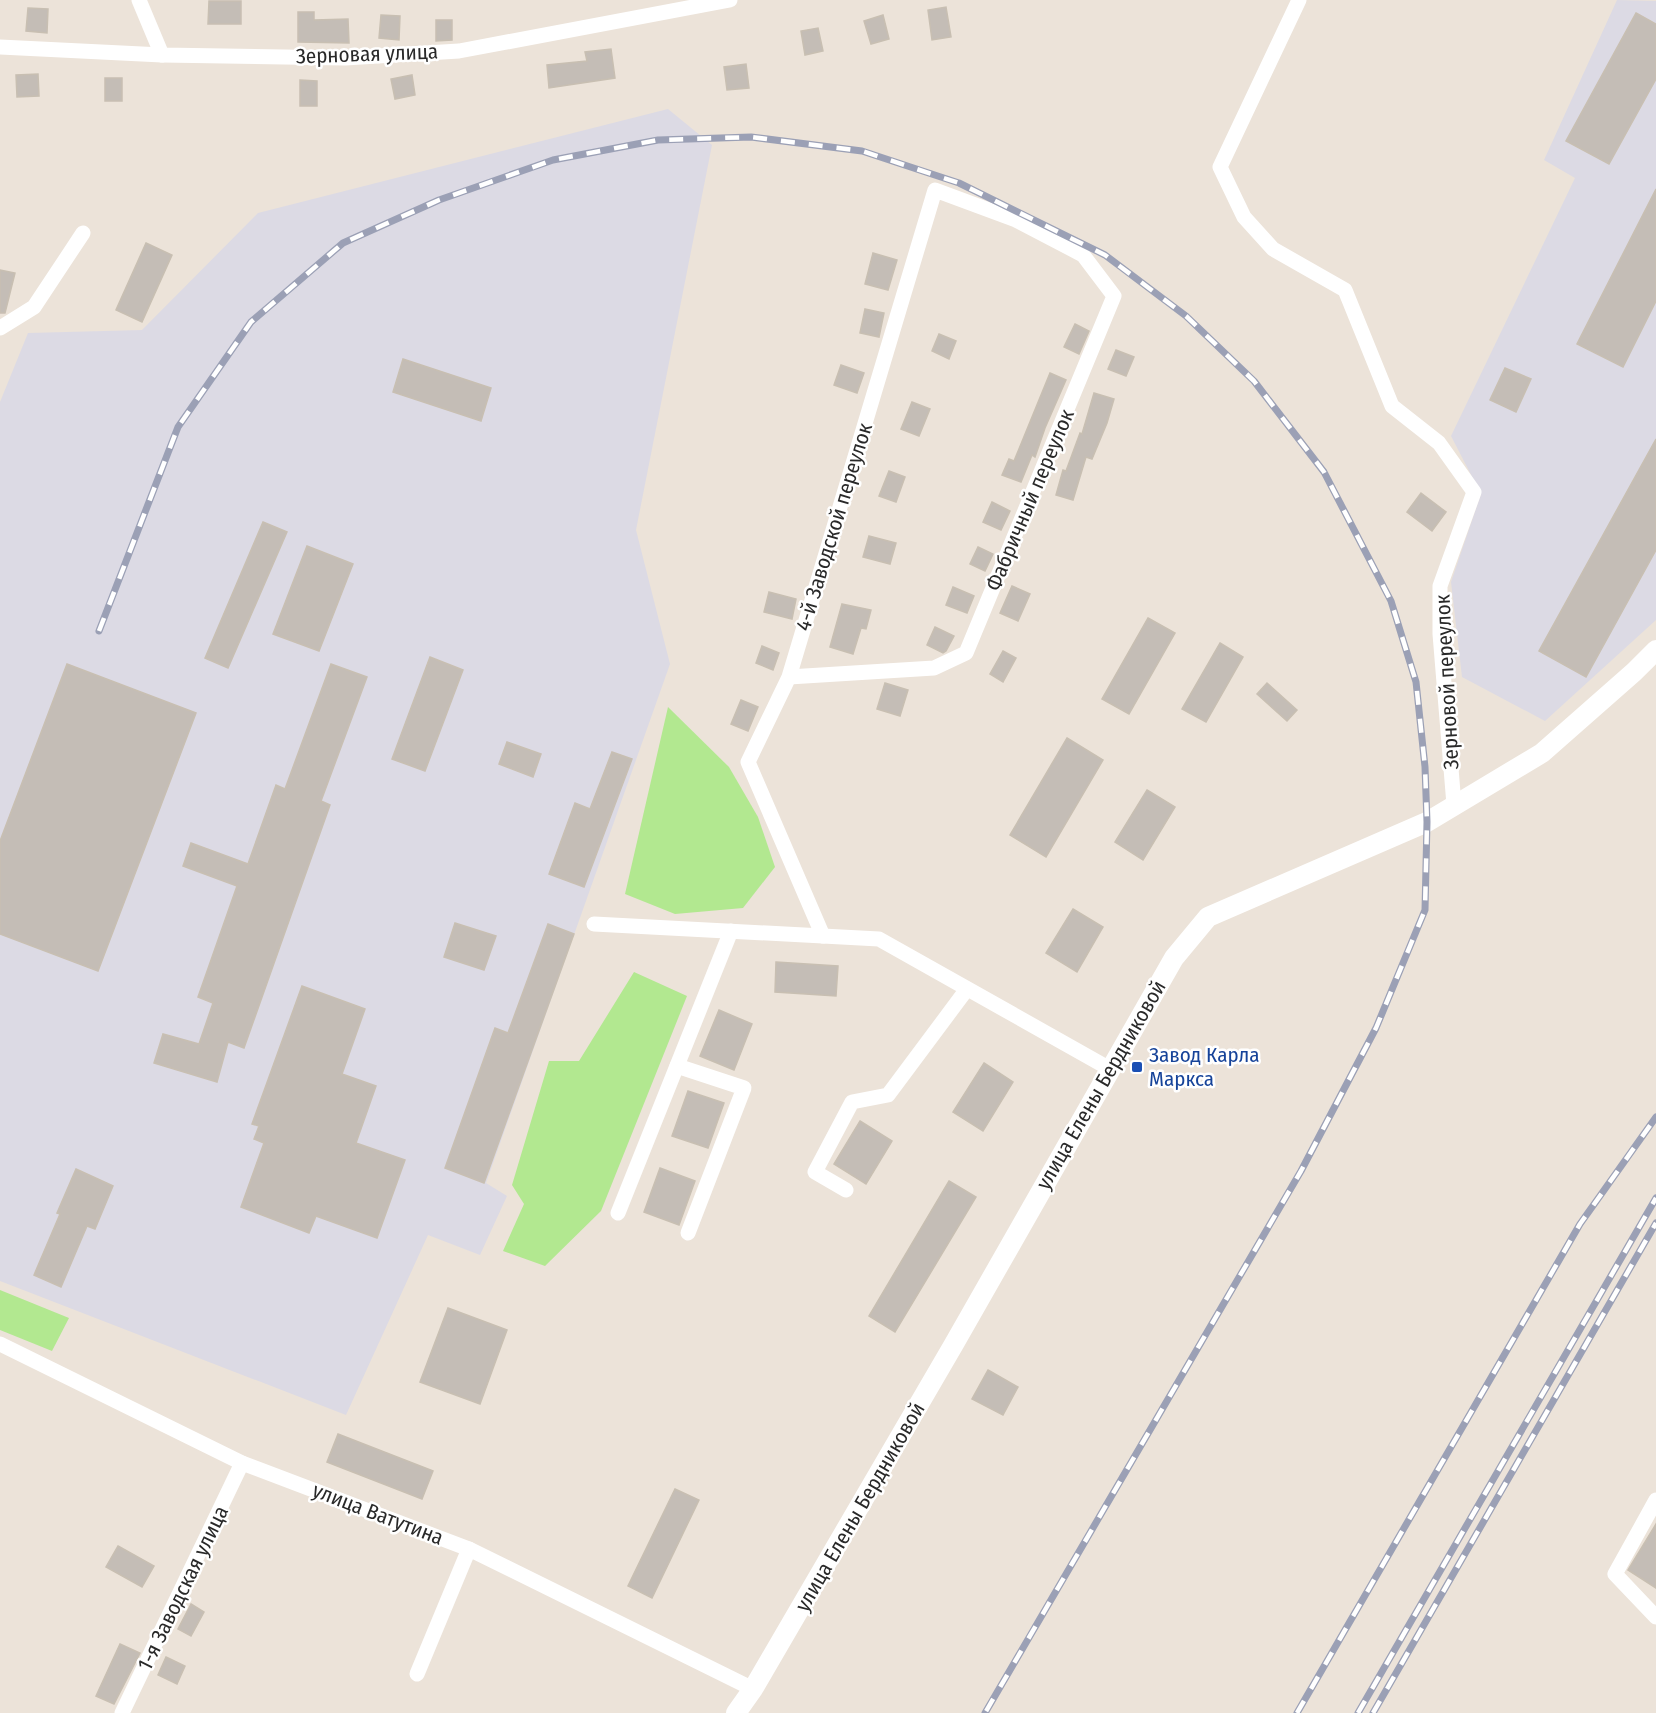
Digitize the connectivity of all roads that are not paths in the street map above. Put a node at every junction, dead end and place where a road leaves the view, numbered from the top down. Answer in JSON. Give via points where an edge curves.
{"nodes":[{"id":1,"x":139,"y":0,"type":"edge"},
{"id":2,"x":730,"y":0,"type":"edge"},
{"id":3,"x":1299,"y":0,"type":"edge"},
{"id":4,"x":0,"y":47,"type":"edge"},
{"id":5,"x":162,"y":55,"type":"junction"},
{"id":6,"x":1016,"y":220,"type":"joint"},
{"id":7,"x":83,"y":233,"type":"dead end"},
{"id":8,"x":0,"y":328,"type":"edge"},
{"id":9,"x":1656,"y":650,"type":"edge"},
{"id":10,"x":789,"y":677,"type":"junction"},
{"id":11,"x":1454,"y":805,"type":"junction"},
{"id":12,"x":594,"y":924,"type":"dead end"},
{"id":13,"x":731,"y":931,"type":"junction"},
{"id":14,"x":823,"y":936,"type":"junction"},
{"id":15,"x":968,"y":989,"type":"junction"},
{"id":16,"x":677,"y":1066,"type":"junction"},
{"id":17,"x":1110,"y":1070,"type":"junction"},
{"id":18,"x":846,"y":1190,"type":"dead end"},
{"id":19,"x":618,"y":1213,"type":"dead end"},
{"id":20,"x":688,"y":1233,"type":"dead end"},
{"id":21,"x":0,"y":1344,"type":"edge"},
{"id":22,"x":242,"y":1463,"type":"junction"},
{"id":23,"x":1656,"y":1500,"type":"edge"},
{"id":24,"x":469,"y":1549,"type":"junction"},
{"id":25,"x":1656,"y":1617,"type":"edge"},
{"id":26,"x":417,"y":1674,"type":"dead end"},
{"id":27,"x":753,"y":1689,"type":"junction"},
{"id":28,"x":122,"y":1713,"type":"edge"},
{"id":29,"x":736,"y":1713,"type":"edge"}],
"edges":[{"from":1,"to":5,"type":"street"},
{"from":2,"to":5,"type":"street","name":"Зерновая улица","via":[[459,51],[345,58]]},
{"from":3,"to":11,"type":"street","name":"Зерновой переулок","via":[[1220,167],[1244,217],[1273,249],[1345,290],[1392,406],[1439,443],[1474,492],[1440,586],[1440,634]]},
{"from":4,"to":5,"type":"street","name":"Зерновая улица"},
{"from":6,"to":10,"type":"street","name":"4-й Заводской переулок","via":[[935,190]]},
{"from":6,"to":10,"type":"street","name":"Фабричный переулок","via":[[1083,255],[1114,296],[966,654],[934,668]]},
{"from":7,"to":8,"type":"street","via":[[34,307]]},
{"from":9,"to":11,"type":"street","name":"улица Елены Бердниковой","via":[[1542,753]]},
{"from":10,"to":14,"type":"street","name":"4-й Заводской переулок","via":[[748,762]]},
{"from":11,"to":17,"type":"street","name":"улица Елены Бердниковой","via":[[1427,822],[1208,917],[1174,958]]},
{"from":12,"to":13,"type":"street"},
{"from":13,"to":14,"type":"street"},
{"from":13,"to":16,"type":"street"},
{"from":14,"to":15,"type":"street","via":[[879,939]]},
{"from":15,"to":17,"type":"street"},
{"from":15,"to":18,"type":"street","via":[[888,1095],[852,1102],[815,1172]]},
{"from":16,"to":19,"type":"street"},
{"from":16,"to":20,"type":"street","via":[[744,1088]]},
{"from":17,"to":27,"type":"street","name":"улица Елены Бердниковой"},
{"from":21,"to":22,"type":"street","name":"улица Ватутина"},
{"from":22,"to":24,"type":"street","name":"улица Ватутина"},
{"from":22,"to":28,"type":"street","name":"1-я Заводская улица"},
{"from":23,"to":25,"type":"street","via":[[1615,1574]]},
{"from":24,"to":26,"type":"street"},
{"from":24,"to":27,"type":"street","name":"улица Ватутина"},
{"from":27,"to":29,"type":"street","name":"улица Елены Бердниковой"}]}
